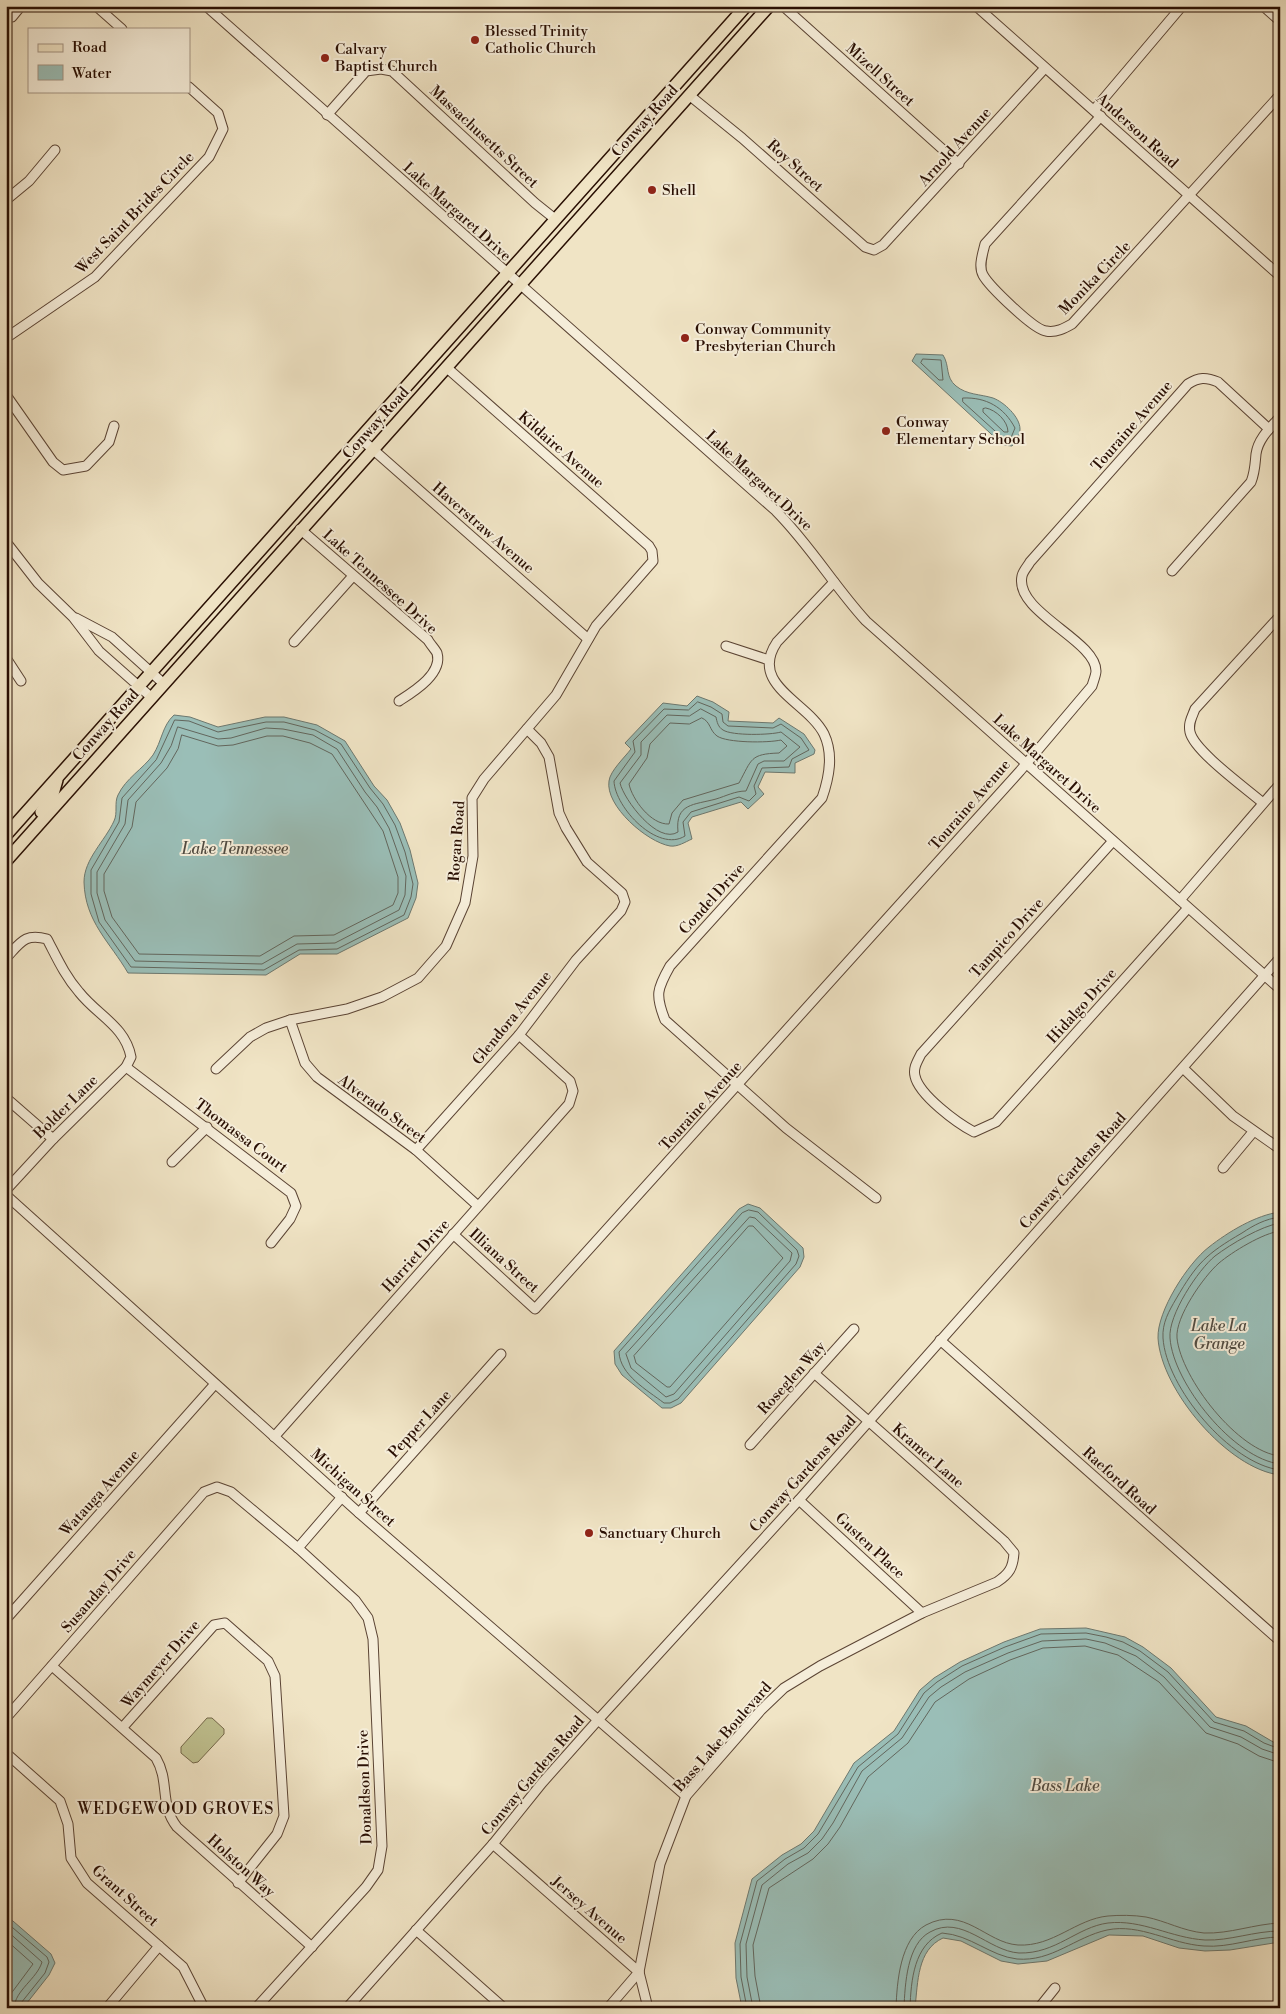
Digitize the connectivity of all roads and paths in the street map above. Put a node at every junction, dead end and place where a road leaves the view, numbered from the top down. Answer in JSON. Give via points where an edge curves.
{"nodes":[{"id":1,"x":21,"y":6,"type":"edge"},
{"id":2,"x":96,"y":6,"type":"edge"},
{"id":3,"x":206,"y":6,"type":"edge"},
{"id":4,"x":746,"y":6,"type":"edge"},
{"id":5,"x":753,"y":6,"type":"edge"},
{"id":6,"x":769,"y":6,"type":"edge"},
{"id":7,"x":783,"y":6,"type":"edge"},
{"id":8,"x":976,"y":6,"type":"edge"},
{"id":9,"x":1182,"y":6,"type":"edge"},
{"id":10,"x":1263,"y":6,"type":"edge"},
{"id":11,"x":12,"y":17,"type":"dead end"},
{"id":12,"x":1280,"y":21,"type":"edge"},
{"id":13,"x":121,"y":28,"type":"edge"},
{"id":14,"x":741,"y":37,"type":"junction"},
{"id":15,"x":1045,"y":68,"type":"junction"},
{"id":16,"x":190,"y":88,"type":"edge"},
{"id":17,"x":689,"y":95,"type":"junction"},
{"id":18,"x":1280,"y":95,"type":"edge"},
{"id":19,"x":1097,"y":113,"type":"junction"},
{"id":20,"x":327,"y":115,"type":"junction"},
{"id":21,"x":55,"y":150,"type":"dead end"},
{"id":22,"x":959,"y":164,"type":"junction"},
{"id":23,"x":1189,"y":195,"type":"junction"},
{"id":24,"x":6,"y":200,"type":"edge"},
{"id":25,"x":555,"y":219,"type":"junction"},
{"id":26,"x":883,"y":245,"type":"joint"},
{"id":27,"x":506,"y":274,"type":"junction"},
{"id":28,"x":1280,"y":276,"type":"edge"},
{"id":29,"x":519,"y":285,"type":"junction"},
{"id":30,"x":6,"y":338,"type":"edge"},
{"id":31,"x":446,"y":367,"type":"junction"},
{"id":32,"x":6,"y":395,"type":"edge"},
{"id":33,"x":1280,"y":417,"type":"edge"},
{"id":34,"x":114,"y":426,"type":"dead end"},
{"id":35,"x":1269,"y":429,"type":"junction"},
{"id":36,"x":360,"y":438,"type":"junction"},
{"id":37,"x":372,"y":449,"type":"junction"},
{"id":38,"x":300,"y":530,"type":"junction"},
{"id":39,"x":6,"y":542,"type":"edge"},
{"id":40,"x":653,"y":556,"type":"joint"},
{"id":41,"x":1172,"y":571,"type":"dead end"},
{"id":42,"x":353,"y":576,"type":"junction"},
{"id":43,"x":834,"y":582,"type":"junction"},
{"id":44,"x":1280,"y":616,"type":"edge"},
{"id":45,"x":73,"y":617,"type":"junction"},
{"id":46,"x":588,"y":639,"type":"junction"},
{"id":47,"x":294,"y":642,"type":"dead end"},
{"id":48,"x":726,"y":646,"type":"dead end"},
{"id":49,"x":6,"y":658,"type":"edge"},
{"id":50,"x":769,"y":660,"type":"junction"},
{"id":51,"x":151,"y":672,"type":"junction"},
{"id":52,"x":21,"y":681,"type":"dead end"},
{"id":53,"x":163,"y":683,"type":"junction"},
{"id":54,"x":138,"y":686,"type":"junction"},
{"id":55,"x":151,"y":697,"type":"junction"},
{"id":56,"x":399,"y":701,"type":"dead end"},
{"id":57,"x":527,"y":729,"type":"junction"},
{"id":58,"x":1025,"y":763,"type":"junction"},
{"id":59,"x":57,"y":777,"type":"junction"},
{"id":60,"x":1280,"y":784,"type":"edge"},
{"id":61,"x":1263,"y":803,"type":"junction"},
{"id":62,"x":6,"y":835,"type":"edge"},
{"id":63,"x":1113,"y":841,"type":"junction"},
{"id":64,"x":22,"y":842,"type":"junction"},
{"id":65,"x":6,"y":861,"type":"edge"},
{"id":66,"x":1180,"y":900,"type":"junction"},
{"id":67,"x":1188,"y":908,"type":"junction"},
{"id":68,"x":6,"y":958,"type":"edge"},
{"id":69,"x":1280,"y":958,"type":"edge"},
{"id":70,"x":1264,"y":975,"type":"junction"},
{"id":71,"x":1280,"y":989,"type":"edge"},
{"id":72,"x":290,"y":1020,"type":"junction"},
{"id":73,"x":519,"y":1035,"type":"junction"},
{"id":74,"x":126,"y":1067,"type":"junction"},
{"id":75,"x":1183,"y":1068,"type":"junction"},
{"id":76,"x":216,"y":1069,"type":"dead end"},
{"id":77,"x":739,"y":1084,"type":"junction"},
{"id":78,"x":6,"y":1098,"type":"edge"},
{"id":79,"x":996,"y":1122,"type":"joint"},
{"id":80,"x":206,"y":1127,"type":"junction"},
{"id":81,"x":1252,"y":1132,"type":"junction"},
{"id":82,"x":53,"y":1139,"type":"junction"},
{"id":83,"x":1280,"y":1149,"type":"edge"},
{"id":84,"x":416,"y":1150,"type":"junction"},
{"id":85,"x":172,"y":1162,"type":"dead end"},
{"id":86,"x":1223,"y":1168,"type":"dead end"},
{"id":87,"x":6,"y":1190,"type":"edge"},
{"id":88,"x":6,"y":1196,"type":"edge"},
{"id":89,"x":876,"y":1198,"type":"dead end"},
{"id":90,"x":478,"y":1206,"type":"junction"},
{"id":91,"x":454,"y":1234,"type":"junction"},
{"id":92,"x":271,"y":1243,"type":"dead end"},
{"id":93,"x":535,"y":1309,"type":"joint"},
{"id":94,"x":854,"y":1329,"type":"dead end"},
{"id":95,"x":940,"y":1340,"type":"junction"},
{"id":96,"x":501,"y":1354,"type":"dead end"},
{"id":97,"x":814,"y":1373,"type":"junction"},
{"id":98,"x":215,"y":1384,"type":"junction"},
{"id":99,"x":868,"y":1421,"type":"junction"},
{"id":100,"x":274,"y":1436,"type":"junction"},
{"id":101,"x":750,"y":1445,"type":"dead end"},
{"id":102,"x":217,"y":1487,"type":"joint"},
{"id":103,"x":342,"y":1497,"type":"junction"},
{"id":104,"x":799,"y":1500,"type":"junction"},
{"id":105,"x":359,"y":1513,"type":"junction"},
{"id":106,"x":298,"y":1548,"type":"junction"},
{"id":107,"x":1013,"y":1564,"type":"joint"},
{"id":108,"x":922,"y":1612,"type":"junction"},
{"id":109,"x":6,"y":1619,"type":"edge"},
{"id":110,"x":1280,"y":1641,"type":"edge"},
{"id":111,"x":52,"y":1666,"type":"junction"},
{"id":112,"x":6,"y":1718,"type":"edge"},
{"id":113,"x":598,"y":1720,"type":"junction"},
{"id":114,"x":123,"y":1727,"type":"junction"},
{"id":115,"x":6,"y":1753,"type":"edge"},
{"id":116,"x":686,"y":1796,"type":"junction"},
{"id":117,"x":493,"y":1844,"type":"junction"},
{"id":118,"x":238,"y":1883,"type":"junction"},
{"id":119,"x":416,"y":1930,"type":"junction"},
{"id":120,"x":159,"y":1946,"type":"junction"},
{"id":121,"x":312,"y":1946,"type":"junction"},
{"id":122,"x":639,"y":1972,"type":"junction"},
{"id":123,"x":1056,"y":1988,"type":"dead end"},
{"id":124,"x":107,"y":2008,"type":"edge"},
{"id":125,"x":204,"y":2008,"type":"edge"},
{"id":126,"x":256,"y":2008,"type":"edge"},
{"id":127,"x":347,"y":2008,"type":"edge"},
{"id":128,"x":504,"y":2008,"type":"edge"},
{"id":129,"x":608,"y":2008,"type":"edge"},
{"id":130,"x":648,"y":2008,"type":"edge"},
{"id":131,"x":1039,"y":2008,"type":"edge"}],
"edges":[{"from":1,"to":11,"type":"street"},
{"from":2,"to":13,"type":"street"},
{"from":3,"to":20,"type":"street","name":"Lake Margaret Drive"},
{"from":4,"to":25,"type":"main road","name":"Conway Road"},
{"from":5,"to":14,"type":"main road"},
{"from":6,"to":14,"type":"main road","name":"Conway Road"},
{"from":7,"to":22,"type":"street","name":"Mizell Street"},
{"from":8,"to":15,"type":"street","name":"Anderson Road"},
{"from":9,"to":19,"type":"street"},
{"from":10,"to":12,"type":"street"},
{"from":14,"to":17,"type":"main road","name":"Conway Road"},
{"from":15,"to":19,"type":"street","name":"Anderson Road"},
{"from":15,"to":22,"type":"street","name":"Arnold Avenue"},
{"from":16,"to":30,"type":"street","name":"West Saint Brides Circle","via":[[218,113],[223,129],[210,157],[95,277]]},
{"from":17,"to":26,"type":"street","name":"Roy Street","via":[[865,247],[874,250]]},
{"from":17,"to":29,"type":"main road","name":"Conway Road"},
{"from":18,"to":23,"type":"street"},
{"from":19,"to":23,"type":"street","name":"Anderson Road"},
{"from":19,"to":23,"type":"street","name":"Monika Circle","via":[[985,244],[982,274],[1034,325],[1046,331],[1061,330],[1072,324]]},
{"from":20,"to":25,"type":"street","name":"Massachusetts Street","via":[[366,71],[392,71]]},
{"from":20,"to":27,"type":"street","name":"Lake Margaret Drive"},
{"from":21,"to":24,"type":"street","via":[[29,181]]},
{"from":22,"to":26,"type":"street","name":"Arnold Avenue"},
{"from":23,"to":28,"type":"street","name":"Anderson Road"},
{"from":25,"to":27,"type":"main road","name":"Conway Road"},
{"from":27,"to":29,"type":"street","name":"Lake Margaret Drive"},
{"from":27,"to":36,"type":"main road","name":"Conway Road"},
{"from":29,"to":31,"type":"main road","name":"Conway Road"},
{"from":29,"to":43,"type":"street","name":"Lake Margaret Drive","via":[[776,511],[802,538]]},
{"from":31,"to":37,"type":"main road","name":"Conway Road"},
{"from":31,"to":40,"type":"street","name":"Kildaire Avenue","via":[[649,546]]},
{"from":32,"to":34,"type":"street","via":[[53,462],[63,470],[86,466],[109,442]]},
{"from":33,"to":35,"type":"street"},
{"from":35,"to":41,"type":"street","via":[[1256,452],[1251,482]]},
{"from":35,"to":58,"type":"street","name":"Touraine Avenue","via":[[1218,382],[1208,377],[1197,378],[1188,384],[1030,562],[1022,575],[1022,588],[1029,601],[1089,655],[1096,670],[1092,686]]},
{"from":36,"to":37,"type":"street","name":"Haverstraw Avenue"},
{"from":36,"to":51,"type":"main road","name":"Conway Road"},
{"from":37,"to":38,"type":"main road","name":"Conway Road"},
{"from":37,"to":46,"type":"street","name":"Haverstraw Avenue"},
{"from":38,"to":42,"type":"street","name":"Lake Tennessee Drive"},
{"from":38,"to":53,"type":"main road","name":"Conway Road"},
{"from":39,"to":45,"type":"street","via":[[38,583]]},
{"from":40,"to":46,"type":"street","name":"Rogan Road","via":[[650,566]]},
{"from":42,"to":47,"type":"street"},
{"from":42,"to":56,"type":"street","name":"Lake Tennessee Drive","via":[[428,640],[437,653],[436,667],[418,688]]},
{"from":43,"to":50,"type":"street","via":[[777,642]]},
{"from":43,"to":58,"type":"street","name":"Lake Margaret Drive","via":[[866,621]]},
{"from":44,"to":61,"type":"street","via":[[1195,709],[1190,720],[1190,732],[1200,749]]},
{"from":45,"to":51,"type":"street","via":[[112,637]]},
{"from":45,"to":54,"type":"street","via":[[99,651]]},
{"from":46,"to":57,"type":"street","name":"Rogan Road","via":[[556,695]]},
{"from":48,"to":50,"type":"street"},
{"from":49,"to":52,"type":"street"},
{"from":50,"to":77,"type":"street","name":"Condel Drive","via":[[777,686],[812,718],[824,734],[830,775],[822,798],[670,966],[659,986],[657,1001],[665,1020]]},
{"from":51,"to":53,"type":"street"},
{"from":51,"to":54,"type":"main road","name":"Conway Road"},
{"from":53,"to":55,"type":"main road","name":"Conway Road"},
{"from":54,"to":55,"type":"street"},
{"from":54,"to":59,"type":"main road","name":"Conway Road"},
{"from":55,"to":64,"type":"main road","name":"Conway Road"},
{"from":57,"to":72,"type":"street","name":"Rogan Road","via":[[484,778],[472,798],[473,856],[465,903],[446,946],[418,978],[382,997],[346,1009]]},
{"from":57,"to":73,"type":"street","name":"Glendora Avenue","via":[[549,757],[559,813],[566,828],[587,862],[622,893],[626,902],[576,960]]},
{"from":58,"to":63,"type":"street","name":"Lake Margaret Drive"},
{"from":58,"to":77,"type":"street","name":"Touraine Avenue"},
{"from":59,"to":62,"type":"main road","name":"Conway Road"},
{"from":59,"to":64,"type":"main road","via":[[53,794],[25,830]]},
{"from":60,"to":61,"type":"street"},
{"from":61,"to":66,"type":"street"},
{"from":63,"to":66,"type":"street","name":"Lake Margaret Drive"},
{"from":63,"to":79,"type":"street","name":"Tampico Drive","via":[[920,1054],[914,1066],[920,1088],[961,1125],[974,1132]]},
{"from":64,"to":65,"type":"main road","name":"Conway Road"},
{"from":66,"to":67,"type":"street","name":"Lake Margaret Drive"},
{"from":67,"to":70,"type":"street","name":"Lake Margaret Drive"},
{"from":67,"to":79,"type":"street","name":"Hidalgo Drive"},
{"from":68,"to":74,"type":"street","via":[[23,940],[34,936],[47,939],[74,987],[128,1043],[132,1057]]},
{"from":69,"to":70,"type":"street","name":"Conway Gardens Road"},
{"from":70,"to":71,"type":"street","name":"Lake Margaret Drive"},
{"from":70,"to":75,"type":"street","name":"Conway Gardens Road"},
{"from":72,"to":76,"type":"street","name":"Rogan Road","via":[[250,1037]]},
{"from":72,"to":84,"type":"street","name":"Alverado Street","via":[[305,1063],[316,1077]]},
{"from":73,"to":84,"type":"street","name":"Glendora Avenue"},
{"from":73,"to":90,"type":"street","name":"Harriet Drive","via":[[570,1081],[573,1091],[569,1104]]},
{"from":74,"to":80,"type":"street","name":"Thomassa Court"},
{"from":74,"to":82,"type":"street","name":"Bolder Lane"},
{"from":75,"to":81,"type":"street"},
{"from":75,"to":95,"type":"street","name":"Conway Gardens Road"},
{"from":77,"to":89,"type":"street","name":"Condel Drive","via":[[806,1144]]},
{"from":77,"to":93,"type":"street","name":"Touraine Avenue"},
{"from":78,"to":82,"type":"street"},
{"from":80,"to":85,"type":"street"},
{"from":80,"to":92,"type":"street","name":"Thomassa Court","via":[[291,1193],[296,1206]]},
{"from":81,"to":83,"type":"street"},
{"from":81,"to":86,"type":"street"},
{"from":82,"to":87,"type":"street","name":"Bolder Lane"},
{"from":84,"to":90,"type":"street","name":"Alverado Street"},
{"from":88,"to":98,"type":"street","name":"Michigan Street"},
{"from":90,"to":91,"type":"street","name":"Harriet Drive"},
{"from":91,"to":93,"type":"street","name":"Illiana Street"},
{"from":91,"to":100,"type":"street","name":"Harriet Drive"},
{"from":94,"to":97,"type":"street","name":"Roseglen Way"},
{"from":95,"to":99,"type":"street","name":"Conway Gardens Road"},
{"from":95,"to":110,"type":"street","name":"Raeford Road"},
{"from":96,"to":105,"type":"street","name":"Pepper Lane"},
{"from":97,"to":99,"type":"street","name":"Kramer Lane"},
{"from":97,"to":101,"type":"street","name":"Roseglen Way"},
{"from":98,"to":100,"type":"street","name":"Michigan Street"},
{"from":98,"to":109,"type":"street","name":"Watauga Avenue"},
{"from":99,"to":104,"type":"street","name":"Conway Gardens Road"},
{"from":99,"to":107,"type":"street","name":"Kramer Lane","via":[[1004,1541],[1014,1553]]},
{"from":100,"to":103,"type":"street","name":"Michigan Street"},
{"from":102,"to":106,"type":"street","name":"Donaldson Drive","via":[[230,1492]]},
{"from":102,"to":111,"type":"street","name":"Susanday Drive","via":[[204,1492]]},
{"from":103,"to":105,"type":"street","name":"Michigan Street"},
{"from":103,"to":106,"type":"street"},
{"from":104,"to":108,"type":"street","name":"Gusten Place"},
{"from":104,"to":113,"type":"street","name":"Conway Gardens Road"},
{"from":105,"to":113,"type":"street","name":"Michigan Street"},
{"from":106,"to":121,"type":"street","name":"Donaldson Drive","via":[[355,1600],[368,1618],[373,1638],[382,1846],[378,1870]]},
{"from":107,"to":108,"type":"street","name":"Bass Lake Boulevard","via":[[1008,1574],[997,1582]]},
{"from":108,"to":116,"type":"street","name":"Bass Lake Boulevard","via":[[784,1688]]},
{"from":111,"to":112,"type":"street","name":"Susanday Drive"},
{"from":111,"to":114,"type":"street","name":"Holston Way"},
{"from":113,"to":116,"type":"street","name":"Michigan Street"},
{"from":113,"to":117,"type":"street","name":"Conway Gardens Road"},
{"from":114,"to":118,"type":"street","name":"Holston Way","via":[[156,1758],[163,1770],[169,1816]]},
{"from":114,"to":118,"type":"street","name":"Waymeyer Drive","via":[[214,1625],[225,1623],[268,1661],[275,1676],[284,1816],[277,1834]]},
{"from":115,"to":120,"type":"street","name":"Grant Street","via":[[60,1801],[68,1824],[71,1858],[87,1883]]},
{"from":116,"to":122,"type":"street","name":"Bass Lake Boulevard","via":[[660,1864]]},
{"from":117,"to":119,"type":"street","name":"Conway Gardens Road"},
{"from":117,"to":122,"type":"street","name":"Jersey Avenue"},
{"from":118,"to":121,"type":"street","name":"Holston Way"},
{"from":119,"to":127,"type":"street","name":"Conway Gardens Road"},
{"from":119,"to":128,"type":"street"},
{"from":120,"to":124,"type":"street"},
{"from":120,"to":125,"type":"street","name":"Grant Street","via":[[183,1967]]},
{"from":121,"to":126,"type":"street","name":"Donaldson Drive"},
{"from":122,"to":129,"type":"street"},
{"from":122,"to":130,"type":"street"},
{"from":123,"to":131,"type":"street"}]}
